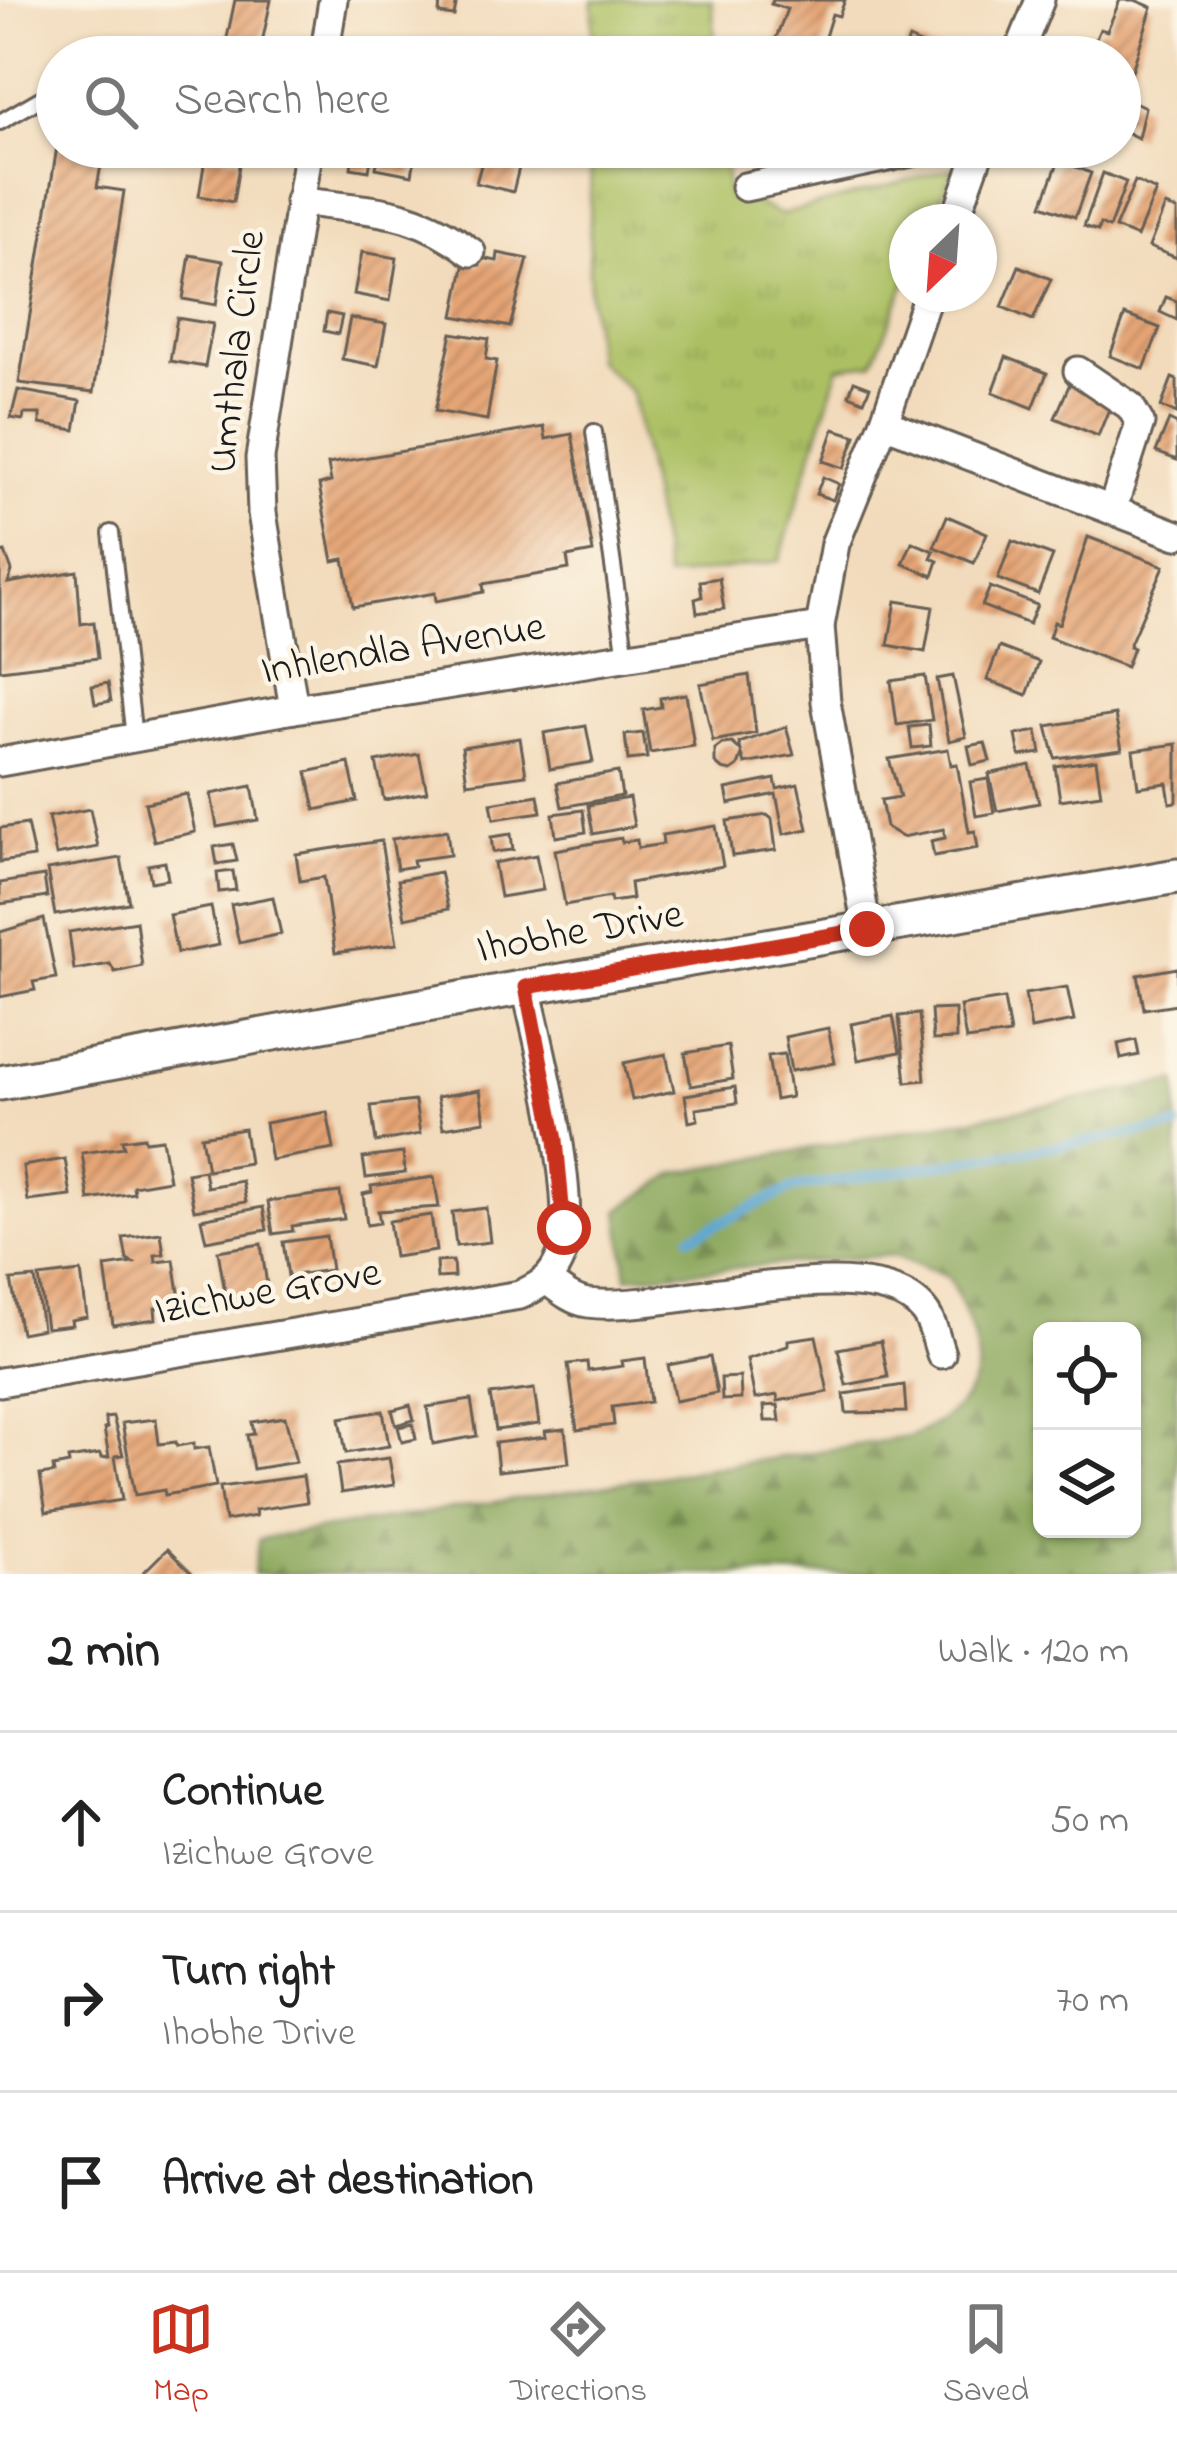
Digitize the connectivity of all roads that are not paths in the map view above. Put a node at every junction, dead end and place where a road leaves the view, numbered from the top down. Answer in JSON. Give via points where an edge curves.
{"nodes":[{"id":1,"x":333,"y":0,"type":"edge"},
{"id":2,"x":1062,"y":0,"type":"edge"},
{"id":3,"x":1035,"y":12,"type":"edge"},
{"id":4,"x":327,"y":36,"type":"edge"},
{"id":5,"x":36,"y":101,"type":"edge"},
{"id":6,"x":0,"y":122,"type":"edge"},
{"id":7,"x":304,"y":168,"type":"edge"},
{"id":8,"x":835,"y":168,"type":"edge"},
{"id":9,"x":973,"y":168,"type":"edge"},
{"id":10,"x":745,"y":187,"type":"dead end"},
{"id":11,"x":299,"y":201,"type":"junction"},
{"id":12,"x":960,"y":204,"type":"edge"},
{"id":13,"x":470,"y":252,"type":"dead end"},
{"id":14,"x":922,"y":312,"type":"edge"},
{"id":15,"x":1078,"y":371,"type":"dead end"},
{"id":16,"x":884,"y":423,"type":"junction"},
{"id":17,"x":594,"y":432,"type":"dead end"},
{"id":18,"x":1112,"y":511,"type":"junction"},
{"id":19,"x":111,"y":533,"type":"dead end"},
{"id":20,"x":1177,"y":535,"type":"edge"},
{"id":21,"x":820,"y":626,"type":"junction"},
{"id":22,"x":626,"y":657,"type":"junction"},
{"id":23,"x":294,"y":709,"type":"junction"},
{"id":24,"x":134,"y":738,"type":"junction"},
{"id":25,"x":0,"y":762,"type":"edge"},
{"id":26,"x":1177,"y":876,"type":"edge"},
{"id":27,"x":867,"y":929,"type":"junction"},
{"id":28,"x":526,"y":987,"type":"junction"},
{"id":29,"x":0,"y":1082,"type":"edge"},
{"id":30,"x":548,"y":1281,"type":"junction"},
{"id":31,"x":940,"y":1354,"type":"dead end"},
{"id":32,"x":0,"y":1382,"type":"edge"}],
"edges":[{"from":1,"to":4,"type":"street"},
{"from":2,"to":3,"type":"street"},
{"from":5,"to":6,"type":"lane"},
{"from":7,"to":11,"type":"street","name":"Umthala Circle"},
{"from":8,"to":10,"type":"street"},
{"from":9,"to":12,"type":"street"},
{"from":11,"to":13,"type":"street","via":[[409,217]]},
{"from":11,"to":23,"type":"street","name":"Umthala Circle","via":[[260,458]]},
{"from":14,"to":16,"type":"street"},
{"from":15,"to":18,"type":"street","via":[[1130,406],[1140,423]]},
{"from":16,"to":18,"type":"street"},
{"from":16,"to":21,"type":"street","via":[[835,544]]},
{"from":17,"to":22,"type":"lane"},
{"from":18,"to":20,"type":"street"},
{"from":19,"to":24,"type":"lane"},
{"from":21,"to":22,"type":"street","name":"Inhlendla Avenue"},
{"from":21,"to":27,"type":"street"},
{"from":22,"to":23,"type":"street","name":"Inhlendla Avenue"},
{"from":23,"to":24,"type":"street","name":"Inhlendla Avenue"},
{"from":24,"to":25,"type":"street","name":"Inhlendla Avenue"},
{"from":26,"to":27,"type":"street","name":"Ihobhe Drive"},
{"from":27,"to":28,"type":"street","name":"Ihobhe Drive"},
{"from":28,"to":29,"type":"street","name":"Ihobhe Drive"},
{"from":28,"to":30,"type":"street","via":[[563,1191],[562,1254]]},
{"from":30,"to":31,"type":"street","via":[[586,1303],[797,1283],[879,1288],[925,1312]]},
{"from":30,"to":32,"type":"street","name":"Izichwe Grove","via":[[520,1295]]}]}
